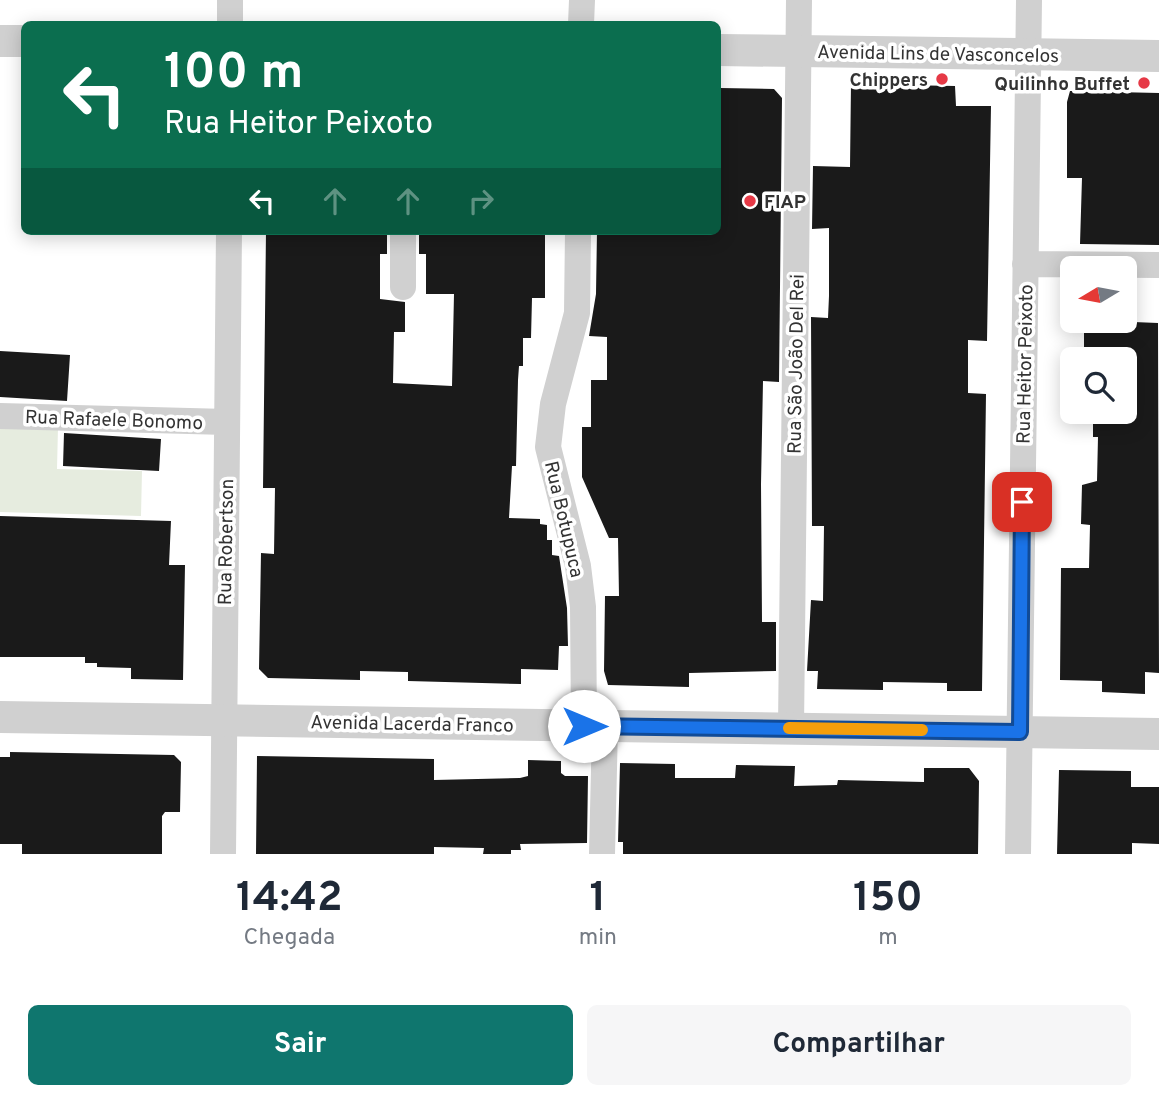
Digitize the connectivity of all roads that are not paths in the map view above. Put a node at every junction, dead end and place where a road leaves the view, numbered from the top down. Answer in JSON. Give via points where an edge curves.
{"nodes":[{"id":1,"x":230,"y":0,"type":"edge"},
{"id":2,"x":582,"y":0,"type":"edge"},
{"id":3,"x":799,"y":0,"type":"edge"},
{"id":4,"x":1029,"y":0,"type":"edge"},
{"id":5,"x":230,"y":21,"type":"edge"},
{"id":6,"x":582,"y":21,"type":"edge"},
{"id":7,"x":0,"y":41,"type":"edge"},
{"id":8,"x":21,"y":41,"type":"edge"},
{"id":9,"x":721,"y":50,"type":"edge"},
{"id":10,"x":798,"y":51,"type":"junction"},
{"id":11,"x":1028,"y":54,"type":"junction"},
{"id":12,"x":1159,"y":57,"type":"edge"},
{"id":13,"x":229,"y":235,"type":"edge"},
{"id":14,"x":403,"y":235,"type":"edge"},
{"id":15,"x":578,"y":235,"type":"edge"},
{"id":16,"x":1025,"y":264,"type":"junction"},
{"id":17,"x":1159,"y":265,"type":"edge"},
{"id":18,"x":403,"y":288,"type":"dead end"},
{"id":19,"x":0,"y":416,"type":"edge"},
{"id":20,"x":227,"y":422,"type":"junction"},
{"id":21,"x":0,"y":717,"type":"edge"},
{"id":22,"x":223,"y":720,"type":"junction"},
{"id":23,"x":595,"y":726,"type":"junction"},
{"id":24,"x":791,"y":728,"type":"junction"},
{"id":25,"x":1020,"y":732,"type":"junction"},
{"id":26,"x":1159,"y":734,"type":"edge"},
{"id":27,"x":223,"y":854,"type":"edge"},
{"id":28,"x":602,"y":854,"type":"edge"},
{"id":29,"x":1018,"y":854,"type":"edge"}],
"edges":[{"from":1,"to":5,"type":"street"},
{"from":2,"to":6,"type":"street"},
{"from":3,"to":10,"type":"street","name":"Rua São João Del Rei"},
{"from":4,"to":11,"type":"street","name":"Rua Heitor Peixoto"},
{"from":7,"to":8,"type":"street"},
{"from":9,"to":10,"type":"street","name":"Avenida Lins de Vasconcelos"},
{"from":10,"to":11,"type":"street","name":"Avenida Lins de Vasconcelos"},
{"from":10,"to":24,"type":"street","name":"Rua São João Del Rei"},
{"from":11,"to":12,"type":"street","name":"Avenida Lins de Vasconcelos"},
{"from":11,"to":16,"type":"street","name":"Rua Heitor Peixoto"},
{"from":13,"to":20,"type":"street","name":"Rua Robertson"},
{"from":14,"to":18,"type":"street"},
{"from":15,"to":23,"type":"street","name":"Rua Botupuca","via":[[577,313],[553,404],[548,447],[578,566]]},
{"from":16,"to":17,"type":"street"},
{"from":16,"to":25,"type":"street","name":"Rua Heitor Peixoto"},
{"from":19,"to":20,"type":"street","name":"Rua Rafaele Bonomo"},
{"from":20,"to":22,"type":"street","name":"Rua Robertson"},
{"from":21,"to":22,"type":"street","name":"Avenida Lacerda Franco"},
{"from":22,"to":23,"type":"street","name":"Avenida Lacerda Franco"},
{"from":22,"to":27,"type":"street","name":"Rua Robertson"},
{"from":23,"to":24,"type":"street","name":"Avenida Lacerda Franco"},
{"from":23,"to":28,"type":"street","name":"Rua Botupuca"},
{"from":24,"to":25,"type":"street","name":"Avenida Lacerda Franco"},
{"from":25,"to":26,"type":"street","name":"Avenida Lacerda Franco"},
{"from":25,"to":29,"type":"street","name":"Rua Heitor Peixoto"}]}
